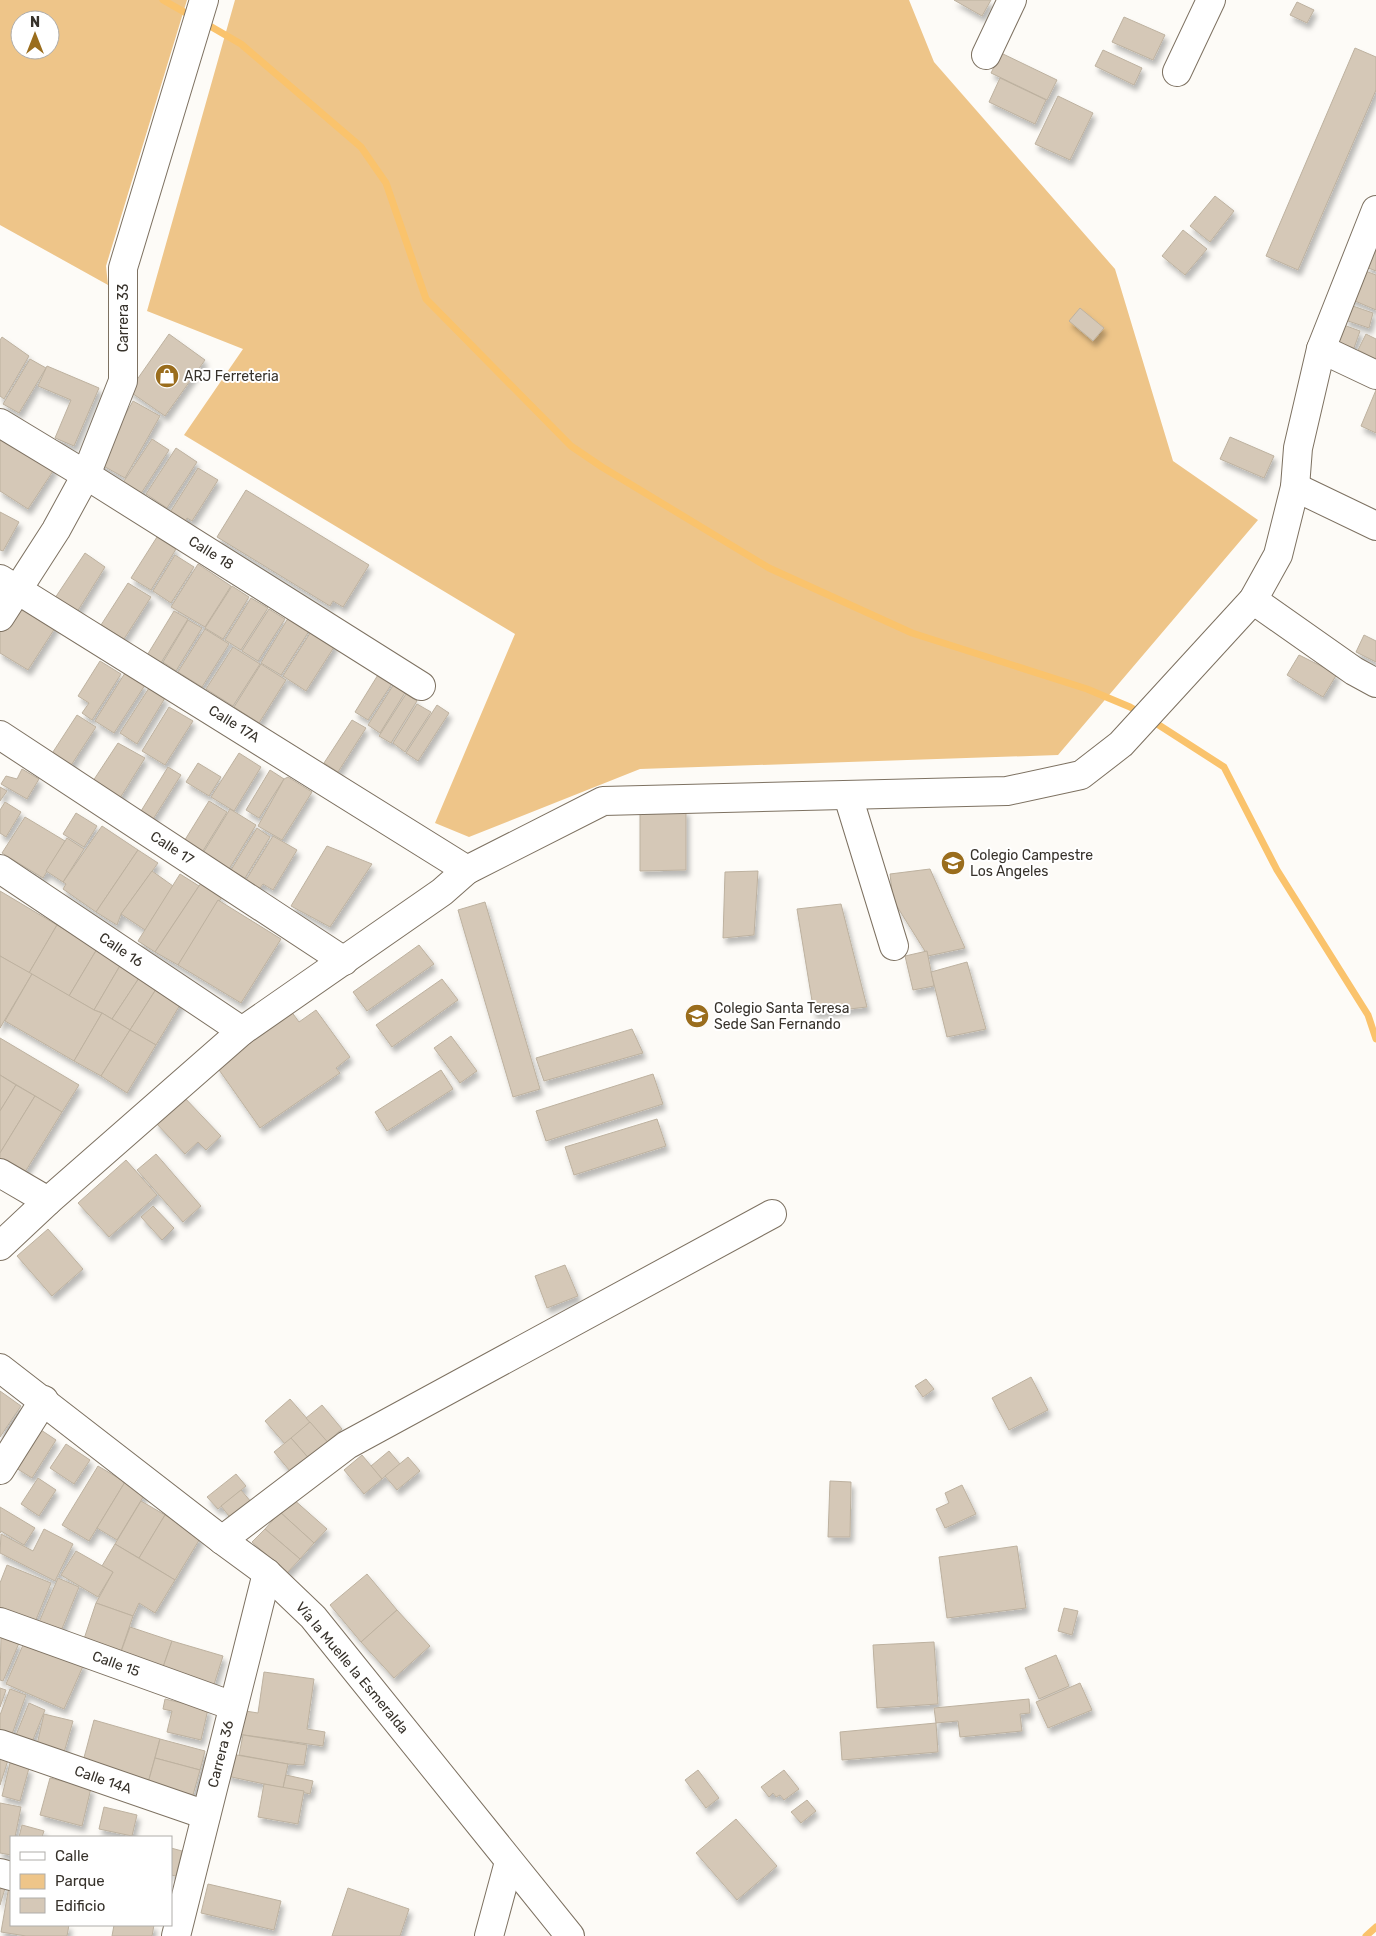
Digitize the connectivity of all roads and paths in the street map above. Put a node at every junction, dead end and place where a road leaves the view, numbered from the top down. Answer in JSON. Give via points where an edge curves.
{"nodes":[{"id":1,"x":204,"y":0,"type":"edge"},
{"id":2,"x":1012,"y":0,"type":"edge"},
{"id":3,"x":1211,"y":0,"type":"edge"},
{"id":4,"x":986,"y":55,"type":"dead end"},
{"id":5,"x":1177,"y":72,"type":"dead end"},
{"id":6,"x":1374,"y":220,"type":"edge"},
{"id":7,"x":1321,"y":349,"type":"junction"},
{"id":8,"x":1376,"y":375,"type":"edge"},
{"id":9,"x":0,"y":423,"type":"edge"},
{"id":10,"x":86,"y":475,"type":"junction"},
{"id":11,"x":1296,"y":487,"type":"junction"},
{"id":12,"x":1376,"y":526,"type":"edge"},
{"id":13,"x":8,"y":584,"type":"edge"},
{"id":14,"x":1253,"y":600,"type":"junction"},
{"id":15,"x":0,"y":617,"type":"edge"},
{"id":16,"x":1376,"y":683,"type":"edge"},
{"id":17,"x":421,"y":686,"type":"dead end"},
{"id":18,"x":0,"y":735,"type":"edge"},
{"id":19,"x":848,"y":796,"type":"junction"},
{"id":20,"x":0,"y":869,"type":"edge"},
{"id":21,"x":467,"y":870,"type":"junction"},
{"id":22,"x":894,"y":946,"type":"dead end"},
{"id":23,"x":344,"y":961,"type":"junction"},
{"id":24,"x":242,"y":1031,"type":"junction"},
{"id":25,"x":0,"y":1173,"type":"edge"},
{"id":26,"x":48,"y":1201,"type":"junction"},
{"id":27,"x":772,"y":1214,"type":"dead end"},
{"id":28,"x":0,"y":1246,"type":"edge"},
{"id":29,"x":0,"y":1368,"type":"edge"},
{"id":30,"x":44,"y":1400,"type":"junction"},
{"id":31,"x":0,"y":1470,"type":"edge"},
{"id":32,"x":222,"y":1540,"type":"junction"},
{"id":33,"x":268,"y":1573,"type":"junction"},
{"id":34,"x":0,"y":1622,"type":"edge"},
{"id":35,"x":233,"y":1706,"type":"junction"},
{"id":36,"x":0,"y":1744,"type":"edge"},
{"id":37,"x":206,"y":1815,"type":"junction"},
{"id":38,"x":509,"y":1862,"type":"junction"},
{"id":39,"x":176,"y":1919,"type":"edge"},
{"id":40,"x":489,"y":1936,"type":"edge"},
{"id":41,"x":570,"y":1936,"type":"edge"}],
"edges":[{"from":1,"to":10,"type":"street","name":"Carrera 33","via":[[123,268],[123,381]]},
{"from":2,"to":4,"type":"street"},
{"from":3,"to":5,"type":"street"},
{"from":6,"to":7,"type":"street"},
{"from":7,"to":8,"type":"street"},
{"from":7,"to":11,"type":"street","via":[[1298,448]]},
{"from":9,"to":10,"type":"street","name":"Calle 18"},
{"from":10,"to":13,"type":"street","name":"Carrera 33","via":[[56,530]]},
{"from":10,"to":17,"type":"street","name":"Calle 18"},
{"from":11,"to":12,"type":"street"},
{"from":11,"to":14,"type":"street","via":[[1278,555]]},
{"from":13,"to":15,"type":"street","name":"Carrera 33"},
{"from":13,"to":21,"type":"street","name":"Calle 17A"},
{"from":14,"to":16,"type":"street"},
{"from":14,"to":19,"type":"street","via":[[1121,744],[1081,775],[1007,790]]},
{"from":18,"to":23,"type":"street","name":"Calle 17"},
{"from":19,"to":21,"type":"street","via":[[603,801]]},
{"from":19,"to":22,"type":"street"},
{"from":20,"to":24,"type":"street","name":"Calle 16"},
{"from":21,"to":23,"type":"street","via":[[442,892]]},
{"from":23,"to":24,"type":"street"},
{"from":24,"to":26,"type":"street"},
{"from":25,"to":26,"type":"street"},
{"from":26,"to":28,"type":"street"},
{"from":27,"to":32,"type":"street","via":[[346,1445]]},
{"from":29,"to":30,"type":"street","name":"Vía la Muelle la Esmeralda"},
{"from":30,"to":31,"type":"street"},
{"from":30,"to":32,"type":"street","name":"Vía la Muelle la Esmeralda"},
{"from":32,"to":33,"type":"street","name":"Vía la Muelle la Esmeralda"},
{"from":33,"to":35,"type":"street","name":"Carrera 36"},
{"from":33,"to":38,"type":"street","name":"Vía la Muelle la Esmeralda","via":[[313,1617]]},
{"from":34,"to":35,"type":"street","name":"Calle 15"},
{"from":35,"to":37,"type":"street","name":"Carrera 36"},
{"from":36,"to":37,"type":"street","name":"Calle 14A"},
{"from":37,"to":39,"type":"street","name":"Carrera 36"},
{"from":38,"to":40,"type":"street"},
{"from":38,"to":41,"type":"street","name":"Vía la Muelle la Esmeralda"}]}
